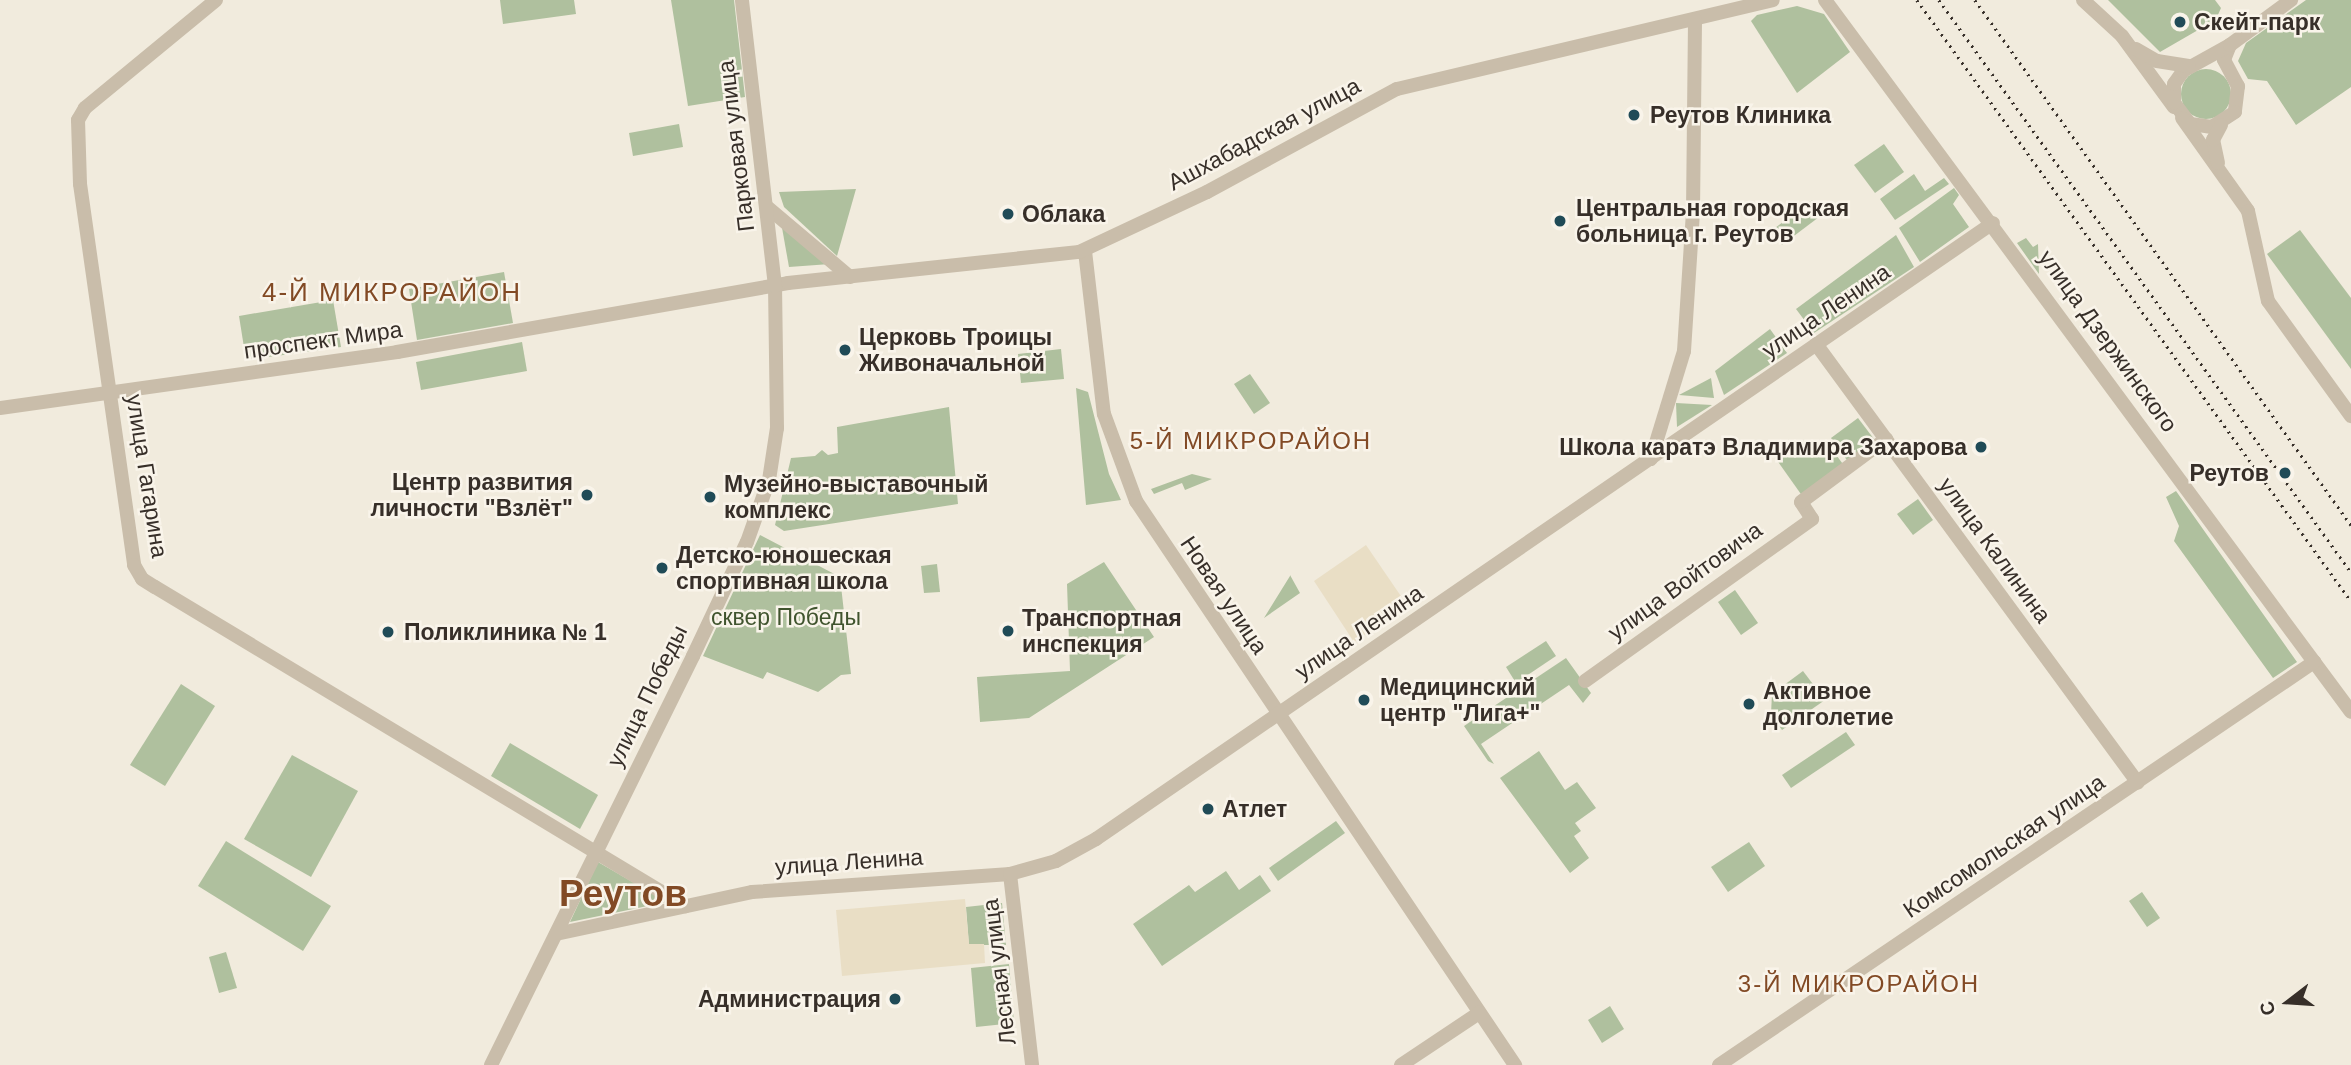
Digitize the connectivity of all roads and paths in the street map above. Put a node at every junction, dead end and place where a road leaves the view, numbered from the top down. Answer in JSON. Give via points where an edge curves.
{"nodes":[{"id":1,"x":216,"y":0,"type":"edge"},
{"id":2,"x":742,"y":0,"type":"edge"},
{"id":3,"x":1773,"y":0,"type":"edge"},
{"id":4,"x":1825,"y":0,"type":"edge"},
{"id":5,"x":2083,"y":0,"type":"edge"},
{"id":6,"x":2291,"y":0,"type":"edge"},
{"id":7,"x":1695,"y":19,"type":"junction"},
{"id":8,"x":2122,"y":36,"type":"junction"},
{"id":9,"x":2230,"y":45,"type":"junction"},
{"id":10,"x":2193,"y":64,"type":"junction"},
{"id":11,"x":2230,"y":72,"type":"junction"},
{"id":12,"x":2180,"y":115,"type":"junction"},
{"id":13,"x":2221,"y":125,"type":"junction"},
{"id":14,"x":2220,"y":171,"type":"junction"},
{"id":15,"x":766,"y":206,"type":"junction"},
{"id":16,"x":1993,"y":223,"type":"junction"},
{"id":17,"x":1085,"y":251,"type":"junction"},
{"id":18,"x":850,"y":277,"type":"junction"},
{"id":19,"x":775,"y":286,"type":"junction"},
{"id":20,"x":1816,"y":344,"type":"junction"},
{"id":21,"x":111,"y":394,"type":"junction"},
{"id":22,"x":0,"y":408,"type":"edge"},
{"id":23,"x":2351,"y":416,"type":"edge"},
{"id":24,"x":1886,"y":439,"type":"junction"},
{"id":25,"x":1651,"y":459,"type":"junction"},
{"id":26,"x":2314,"y":662,"type":"junction"},
{"id":27,"x":1585,"y":681,"type":"dead end"},
{"id":28,"x":2351,"y":712,"type":"edge"},
{"id":29,"x":1278,"y":715,"type":"junction"},
{"id":30,"x":2138,"y":783,"type":"junction"},
{"id":31,"x":594,"y":855,"type":"junction"},
{"id":32,"x":1010,"y":874,"type":"junction"},
{"id":33,"x":685,"y":906,"type":"junction"},
{"id":34,"x":556,"y":933,"type":"junction"},
{"id":35,"x":1479,"y":1013,"type":"junction"},
{"id":36,"x":491,"y":1065,"type":"edge"},
{"id":37,"x":1032,"y":1065,"type":"edge"},
{"id":38,"x":1401,"y":1065,"type":"edge"},
{"id":39,"x":1515,"y":1065,"type":"edge"},
{"id":40,"x":1719,"y":1065,"type":"edge"}],
"edges":[{"from":1,"to":21,"type":"street","name":"улица Гагарина","via":[[78,120],[80,184]]},
{"from":2,"to":15,"type":"street","name":"Парковая улица"},
{"from":3,"to":7,"type":"street","name":"Ашхабадская улица"},
{"from":4,"to":16,"type":"street","name":"улица Дзержинского"},
{"from":5,"to":8,"type":"street"},
{"from":6,"to":9,"type":"street"},
{"from":7,"to":17,"type":"street","name":"Ашхабадская улица","via":[[1397,89],[1207,192]]},
{"from":7,"to":25,"type":"street","via":[[1693,212],[1685,341],[1679,378]]},
{"from":8,"to":10,"type":"street","via":[[2148,58]]},
{"from":8,"to":12,"type":"street"},
{"from":9,"to":10,"type":"street"},
{"from":9,"to":11,"type":"street","via":[[2224,60]]},
{"from":10,"to":11,"type":"street","via":[[2213,62]]},
{"from":10,"to":12,"type":"street","via":[[2175,85]]},
{"from":11,"to":13,"type":"street","via":[[2238,86],[2238,104]]},
{"from":12,"to":13,"type":"street","via":[[2197,127]]},
{"from":12,"to":14,"type":"street"},
{"from":13,"to":14,"type":"street","via":[[2213,140]]},
{"from":14,"to":23,"type":"street","via":[[2248,211],[2269,301]]},
{"from":15,"to":18,"type":"street"},
{"from":15,"to":19,"type":"street","name":"Парковая улица"},
{"from":16,"to":20,"type":"street","name":"улица Ленина"},
{"from":16,"to":26,"type":"street","name":"улица Дзержинского"},
{"from":17,"to":18,"type":"street","name":"Ашхабадская улица"},
{"from":17,"to":29,"type":"street","name":"Новая улица","via":[[1096,368],[1121,468],[1161,542]]},
{"from":18,"to":19,"type":"street","name":"Ашхабадская улица"},
{"from":19,"to":21,"type":"street","name":"проспект Мира","via":[[397,352]]},
{"from":19,"to":31,"type":"street","name":"улица Победы","via":[[777,428],[765,493],[747,542]]},
{"from":20,"to":24,"type":"street","name":"улица Калинина"},
{"from":20,"to":25,"type":"street","name":"улица Ленина"},
{"from":21,"to":22,"type":"street","name":"проспект Мира"},
{"from":21,"to":31,"type":"street","name":"улица Гагарина","via":[[134,565],[142,579]]},
{"from":24,"to":27,"type":"street","name":"улица Войтовича","via":[[1801,502],[1812,519]]},
{"from":24,"to":30,"type":"street","name":"улица Калинина"},
{"from":25,"to":29,"type":"street","name":"улица Ленина"},
{"from":26,"to":28,"type":"street","name":"улица Дзержинского"},
{"from":26,"to":30,"type":"street","name":"Комсомольская улица"},
{"from":29,"to":32,"type":"street","name":"улица Ленина","via":[[1085,846],[1042,867]]},
{"from":29,"to":35,"type":"street","name":"Новая улица"},
{"from":30,"to":40,"type":"street","name":"Комсомольская улица"},
{"from":31,"to":33,"type":"street"},
{"from":31,"to":34,"type":"street","name":"улица Победы"},
{"from":32,"to":33,"type":"street","name":"улица Ленина","via":[[768,890]]},
{"from":32,"to":37,"type":"street","name":"Лесная улица"},
{"from":33,"to":34,"type":"street","name":"улица Ленина"},
{"from":34,"to":36,"type":"street","name":"улица Победы"},
{"from":35,"to":38,"type":"street"},
{"from":35,"to":39,"type":"street","name":"Новая улица"}]}
